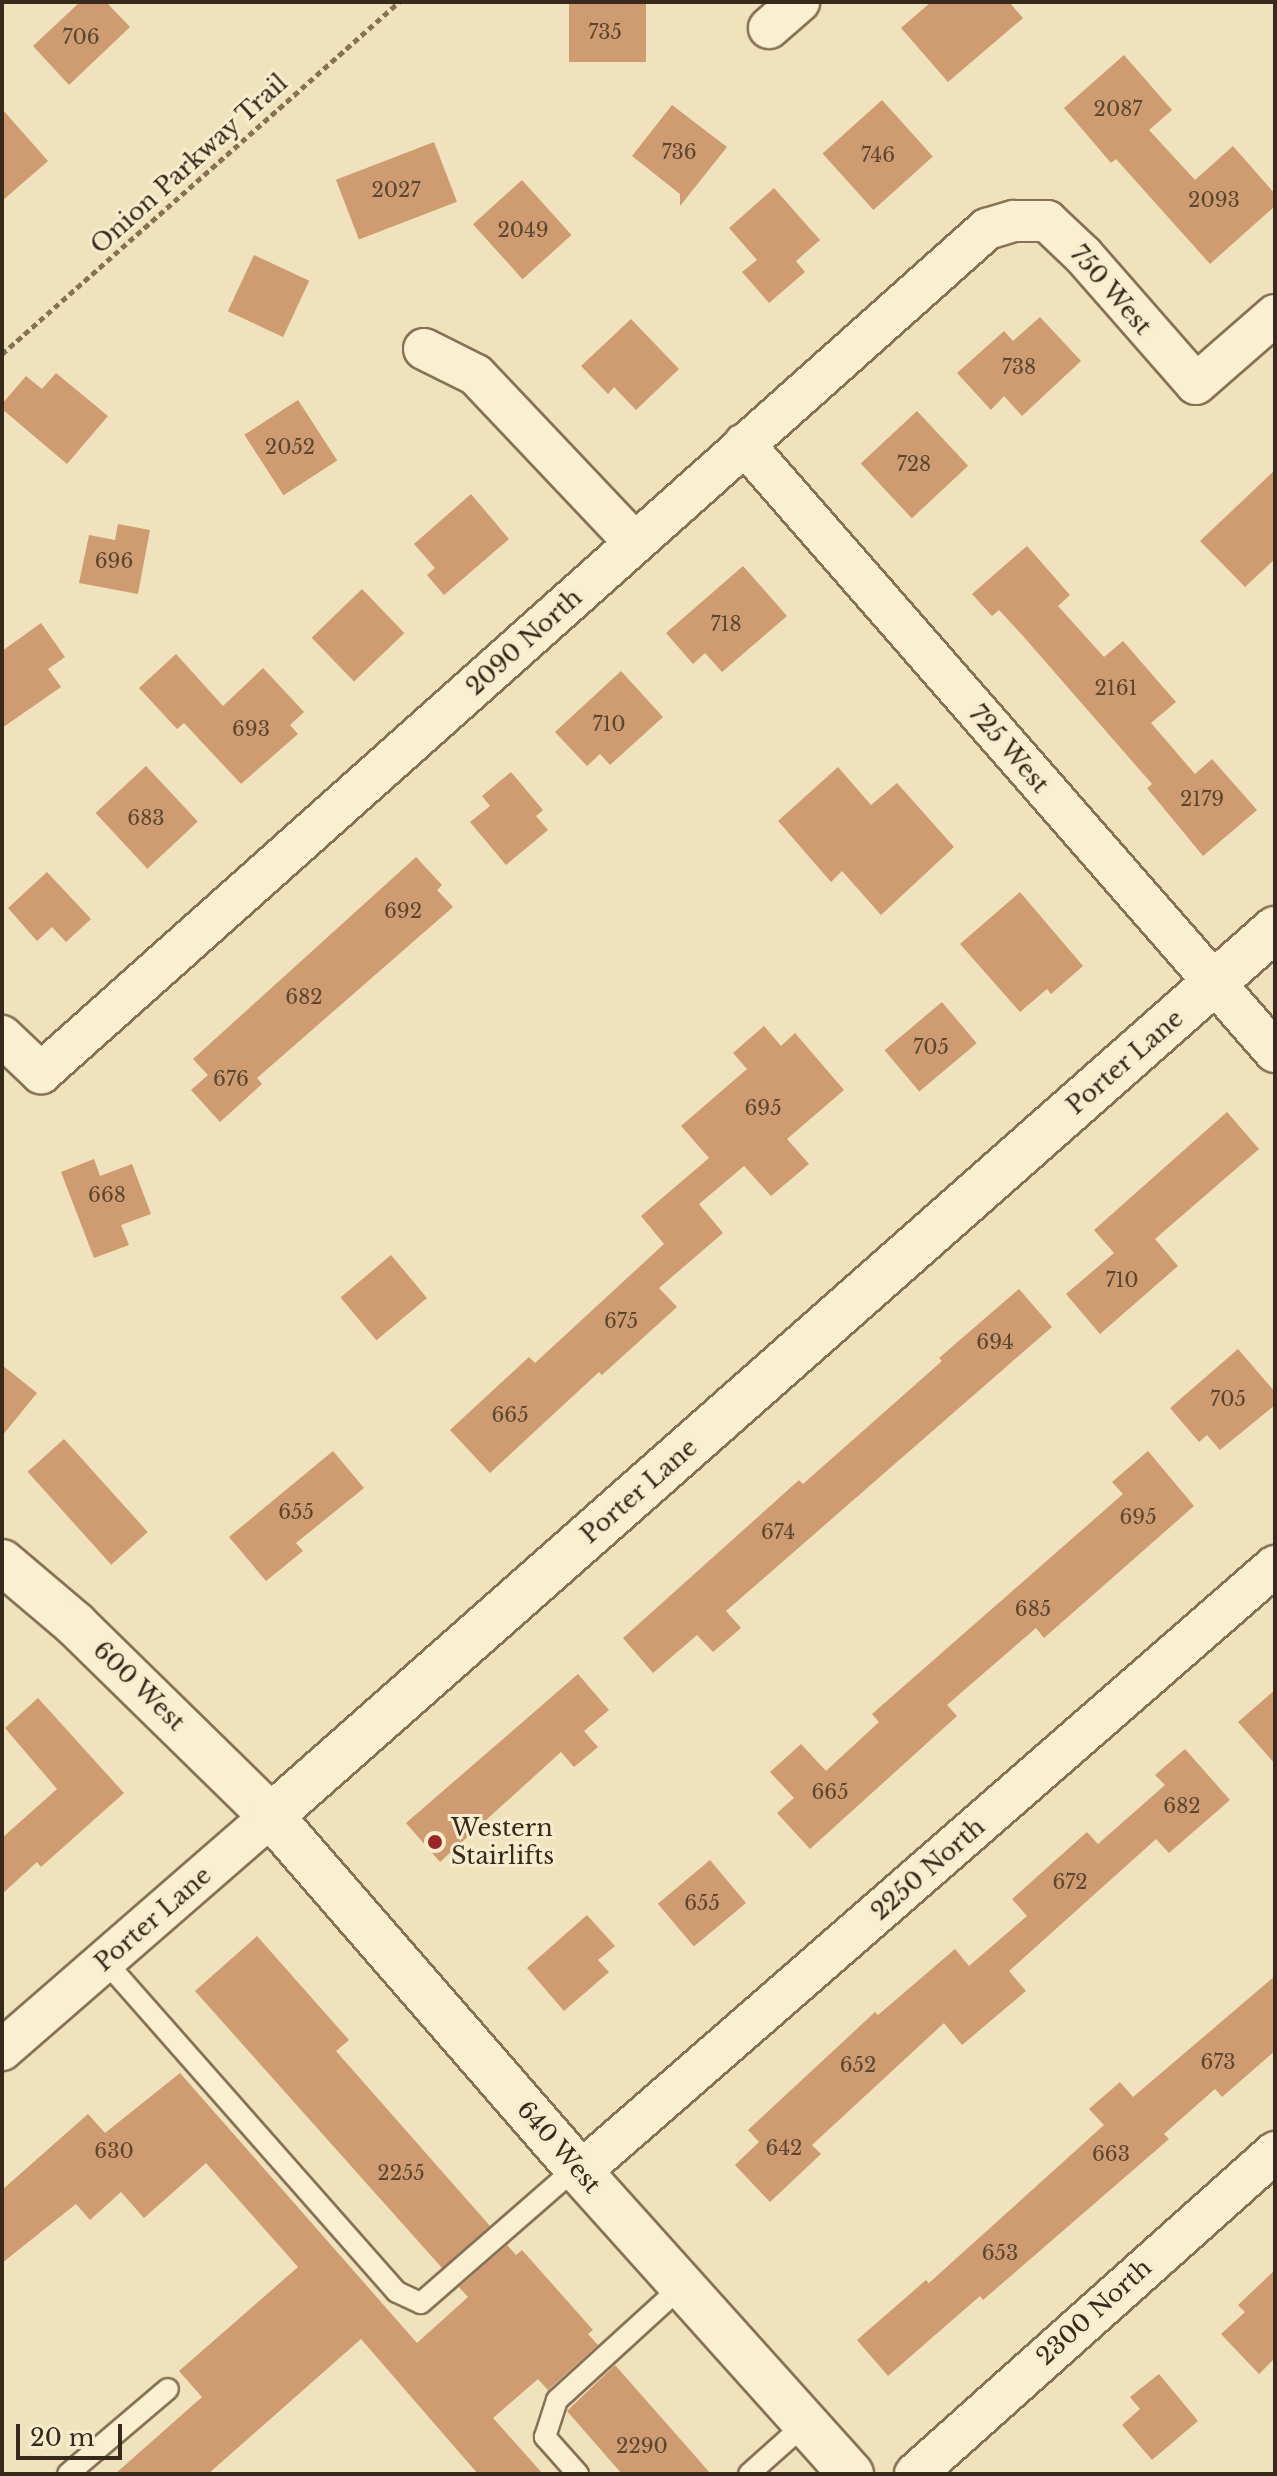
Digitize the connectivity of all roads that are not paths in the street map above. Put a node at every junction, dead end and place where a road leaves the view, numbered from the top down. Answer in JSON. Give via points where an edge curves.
{"nodes":[{"id":1,"x":799,"y":2,"type":"edge"},
{"id":2,"x":769,"y":28,"type":"dead end"},
{"id":3,"x":1014,"y":221,"type":"joint"},
{"id":4,"x":1275,"y":315,"type":"edge"},
{"id":5,"x":424,"y":349,"type":"dead end"},
{"id":6,"x":744,"y":444,"type":"junction"},
{"id":7,"x":634,"y":542,"type":"junction"},
{"id":8,"x":1275,"y":929,"type":"edge"},
{"id":9,"x":1213,"y":984,"type":"junction"},
{"id":10,"x":2,"y":1036,"type":"edge"},
{"id":11,"x":1275,"y":1052,"type":"edge"},
{"id":12,"x":2,"y":1562,"type":"edge"},
{"id":13,"x":1275,"y":1566,"type":"edge"},
{"id":14,"x":271,"y":1816,"type":"junction"},
{"id":15,"x":105,"y":1961,"type":"junction"},
{"id":16,"x":2,"y":2050,"type":"edge"},
{"id":17,"x":1275,"y":2152,"type":"edge"},
{"id":18,"x":578,"y":2170,"type":"junction"},
{"id":19,"x":682,"y":2286,"type":"junction"},
{"id":20,"x":168,"y":2389,"type":"dead end"},
{"id":21,"x":806,"y":2423,"type":"junction"},
{"id":22,"x":68,"y":2474,"type":"edge"},
{"id":23,"x":578,"y":2474,"type":"edge"},
{"id":24,"x":749,"y":2474,"type":"edge"},
{"id":25,"x":851,"y":2474,"type":"edge"},
{"id":26,"x":915,"y":2474,"type":"edge"}],
"edges":[{"from":1,"to":2,"type":"street"},
{"from":3,"to":4,"type":"street","name":"750 West","via":[[1047,221],[1196,384]]},
{"from":3,"to":6,"type":"street","name":"2090 North","via":[[987,229]]},
{"from":5,"to":7,"type":"street","via":[[476,375]]},
{"from":6,"to":7,"type":"street","name":"2090 North"},
{"from":6,"to":9,"type":"street","name":"725 West"},
{"from":7,"to":10,"type":"street","name":"2090 North","via":[[41,1073]]},
{"from":8,"to":9,"type":"street","name":"Porter Lane"},
{"from":9,"to":11,"type":"street","name":"725 West"},
{"from":9,"to":14,"type":"street","name":"Porter Lane"},
{"from":12,"to":14,"type":"street","name":"600 West","via":[[75,1624]]},
{"from":13,"to":18,"type":"street","name":"2250 North"},
{"from":14,"to":15,"type":"street","name":"Porter Lane"},
{"from":14,"to":18,"type":"street","name":"640 West"},
{"from":15,"to":16,"type":"street","name":"Porter Lane"},
{"from":15,"to":18,"type":"lane","via":[[397,2292],[421,2303]]},
{"from":17,"to":26,"type":"street","name":"2300 North"},
{"from":18,"to":19,"type":"street","name":"640 West"},
{"from":19,"to":21,"type":"street","name":"640 West"},
{"from":19,"to":23,"type":"lane","via":[[557,2400],[545,2437]]},
{"from":20,"to":22,"type":"lane"},
{"from":21,"to":24,"type":"lane"},
{"from":21,"to":25,"type":"street","name":"640 West"}]}
